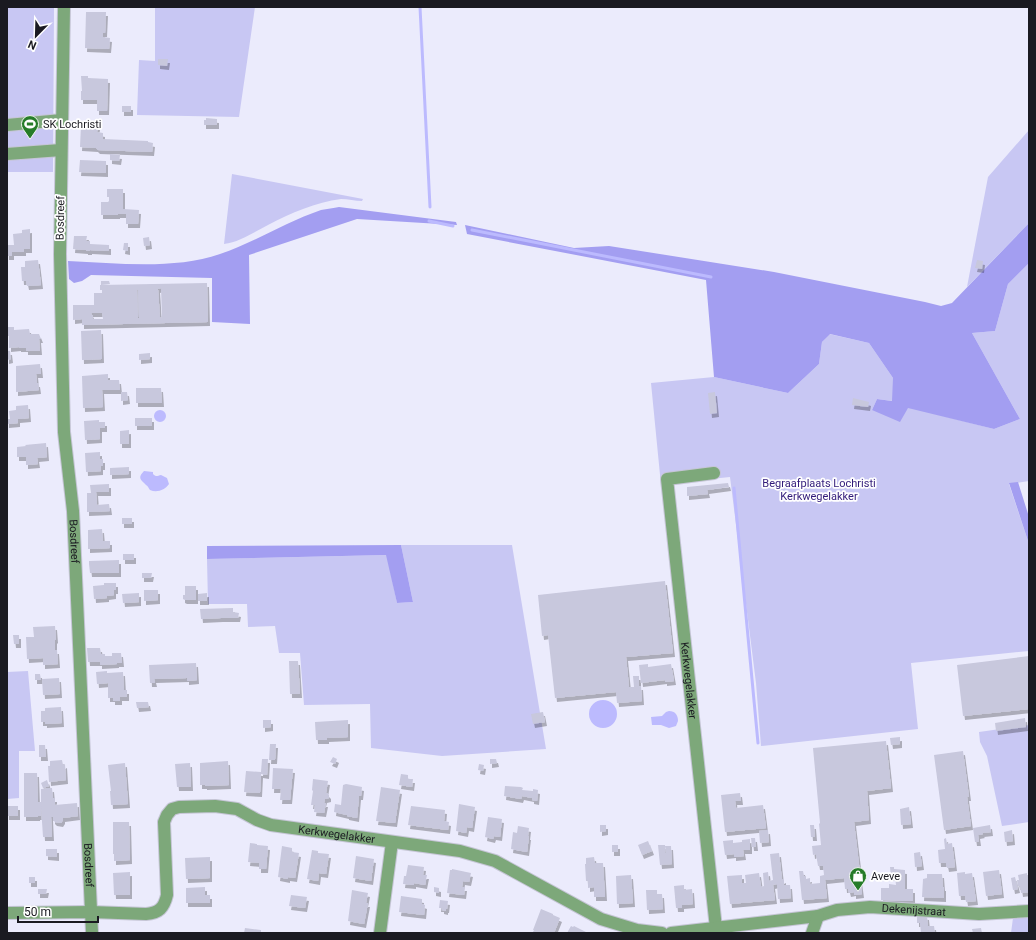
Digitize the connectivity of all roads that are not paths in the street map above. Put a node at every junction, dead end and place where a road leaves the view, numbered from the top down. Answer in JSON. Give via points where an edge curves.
{"nodes":[{"id":1,"x":64,"y":7,"type":"edge"},
{"id":2,"x":62,"y":120,"type":"junction"},
{"id":3,"x":7,"y":125,"type":"edge"},
{"id":4,"x":61,"y":150,"type":"junction"},
{"id":5,"x":7,"y":154,"type":"edge"},
{"id":6,"x":714,"y":473,"type":"dead end"},
{"id":7,"x":392,"y":842,"type":"junction"},
{"id":8,"x":1029,"y":911,"type":"edge"},
{"id":9,"x":91,"y":912,"type":"junction"},
{"id":10,"x":7,"y":913,"type":"edge"},
{"id":11,"x":818,"y":916,"type":"junction"},
{"id":12,"x":716,"y":928,"type":"junction"},
{"id":13,"x":92,"y":933,"type":"edge"},
{"id":14,"x":380,"y":933,"type":"edge"},
{"id":15,"x":662,"y":933,"type":"edge"},
{"id":16,"x":671,"y":933,"type":"edge"},
{"id":17,"x":812,"y":933,"type":"edge"}],
"edges":[{"from":1,"to":2,"type":"street","name":"Bosdreef"},
{"from":2,"to":3,"type":"street"},
{"from":2,"to":4,"type":"street","name":"Bosdreef"},
{"from":4,"to":5,"type":"street"},
{"from":4,"to":9,"type":"street","name":"Bosdreef","via":[[60,254],[64,432],[73,511]]},
{"from":6,"to":12,"type":"street","name":"Kerkwegelakker","via":[[667,479]]},
{"from":7,"to":9,"type":"street","name":"Kerkwegelakker","via":[[271,825],[237,809],[215,806],[180,807],[172,809],[164,822],[167,895],[160,910],[146,914]]},
{"from":7,"to":14,"type":"street"},
{"from":7,"to":15,"type":"street","name":"Kerkwegelakker","via":[[460,851],[495,861],[601,919],[637,930]]},
{"from":8,"to":11,"type":"street","name":"Dekenijstraat","via":[[979,914],[870,907],[837,910]]},
{"from":9,"to":10,"type":"street","name":"Kerkwegelakker"},
{"from":9,"to":13,"type":"street","name":"Bosdreef"},
{"from":11,"to":12,"type":"street"},
{"from":11,"to":17,"type":"street"},
{"from":12,"to":16,"type":"street"}]}
